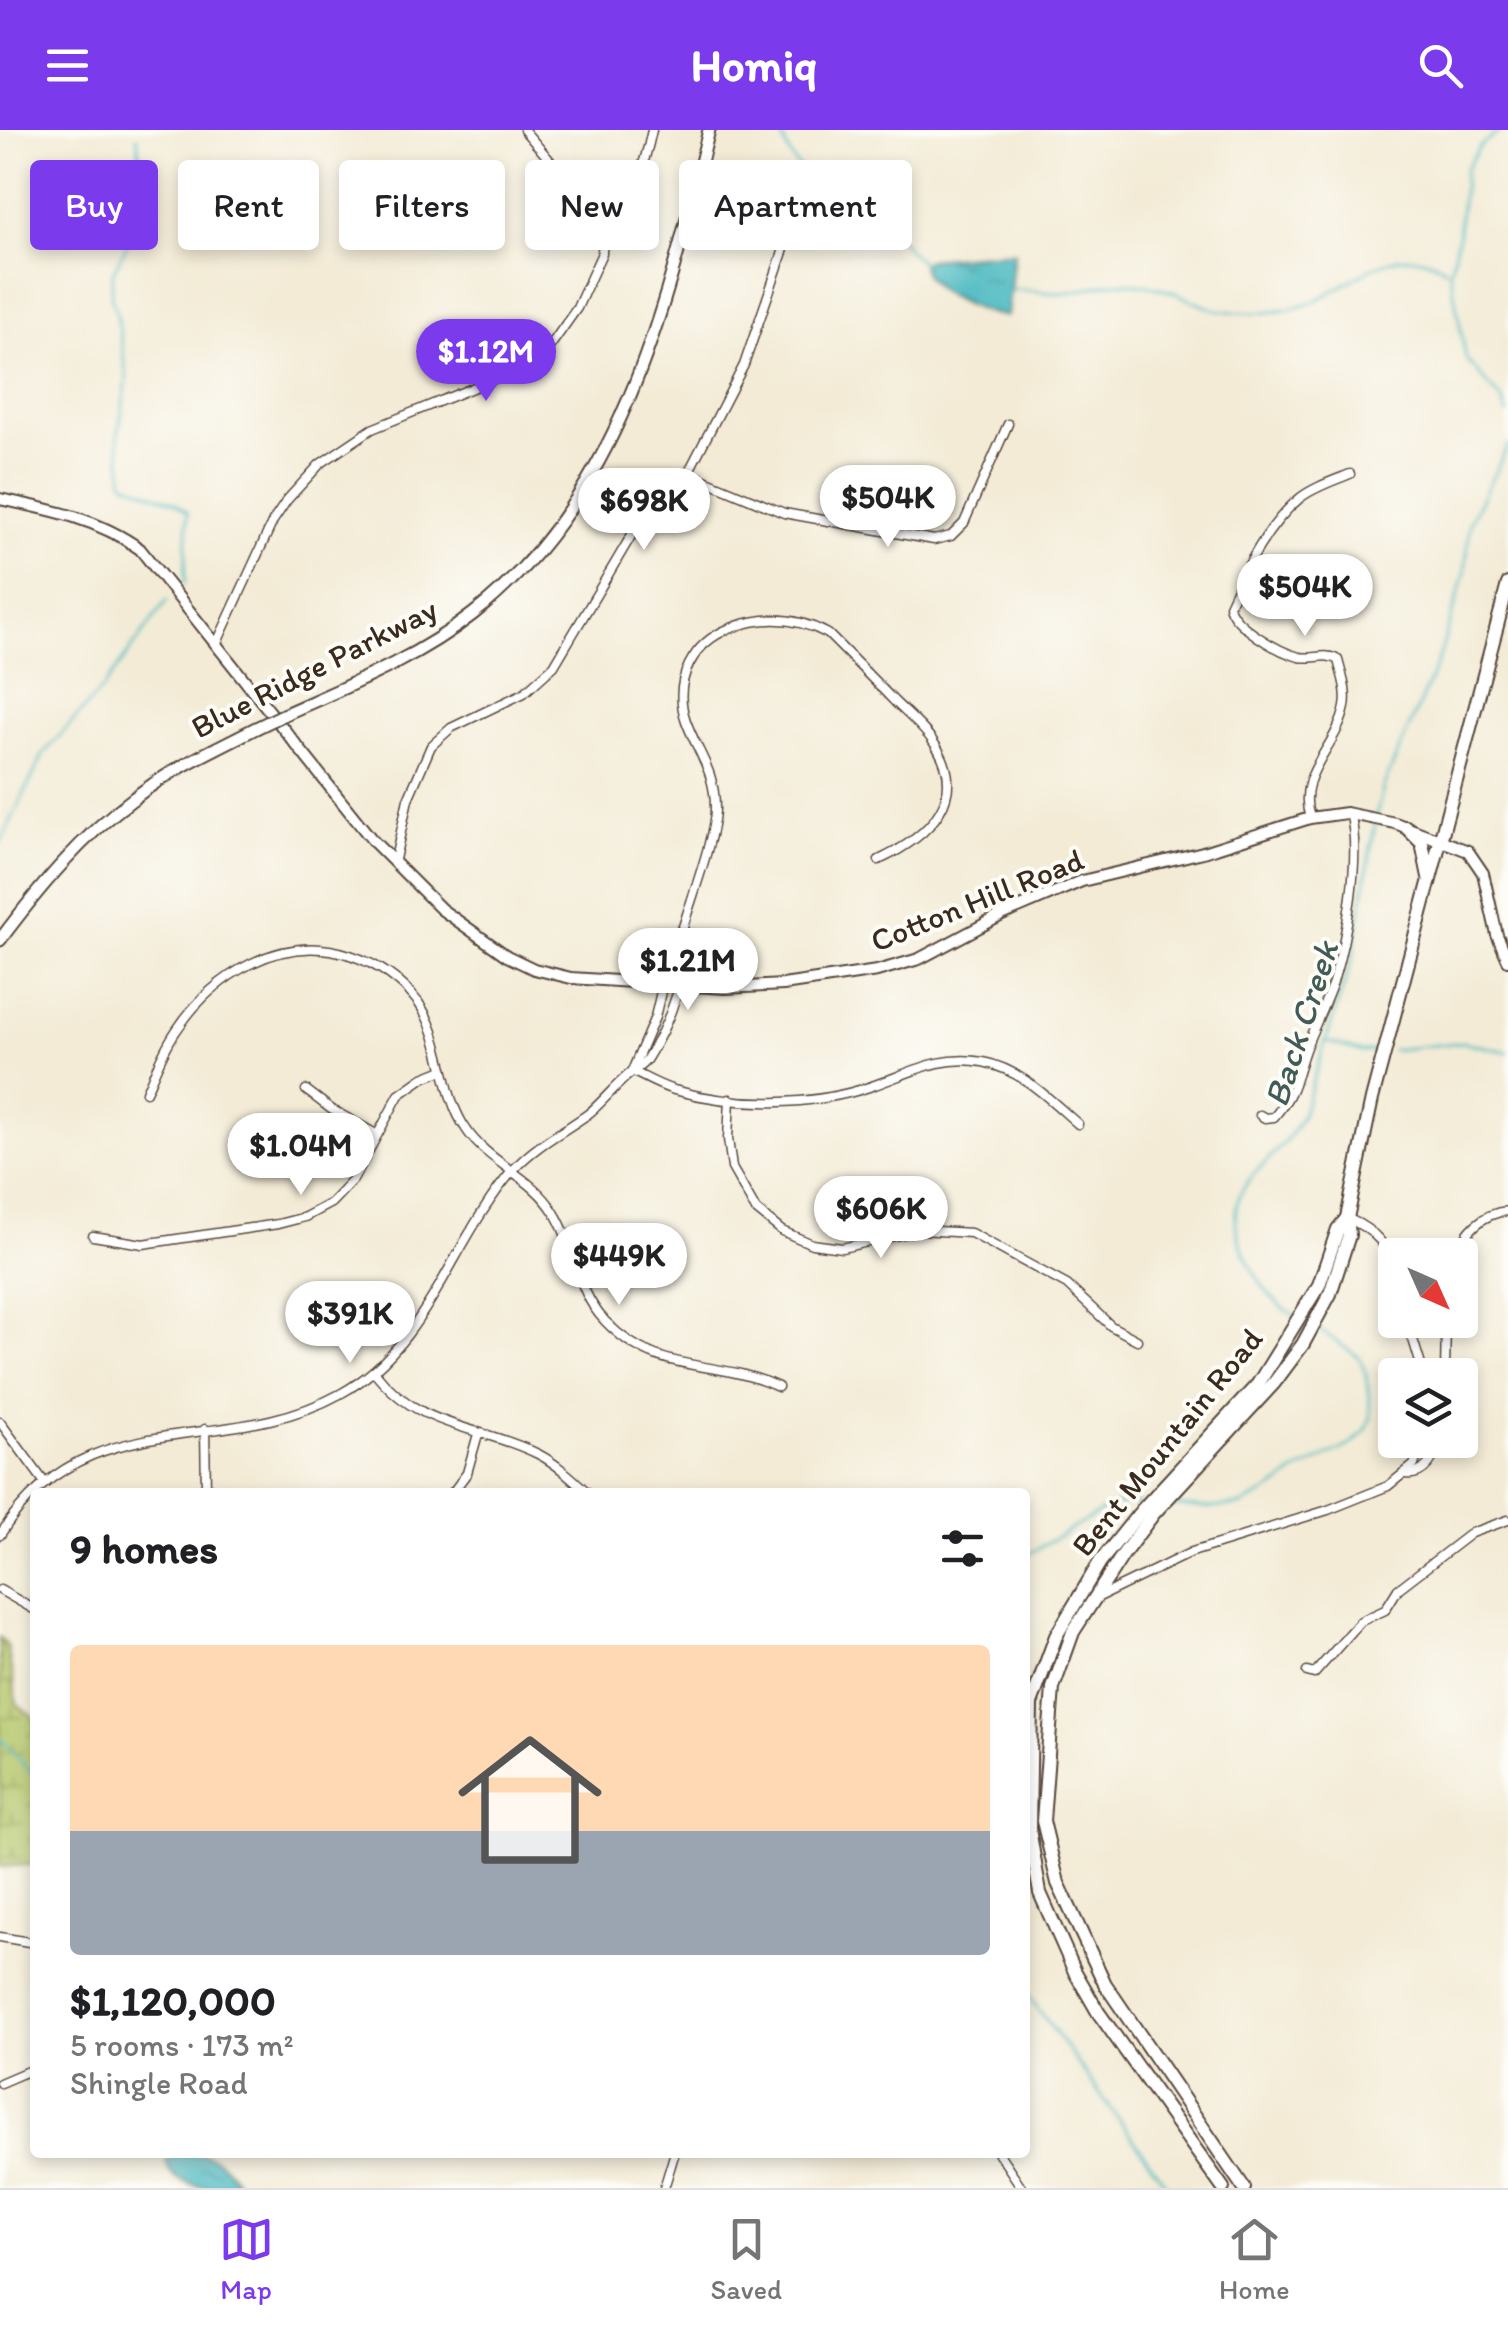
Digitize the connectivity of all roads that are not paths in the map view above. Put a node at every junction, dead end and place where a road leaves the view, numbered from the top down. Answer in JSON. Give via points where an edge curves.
{"nodes":[{"id":1,"x":524,"y":130,"type":"edge"},
{"id":2,"x":652,"y":130,"type":"edge"},
{"id":3,"x":710,"y":130,"type":"edge"},
{"id":4,"x":549,"y":160,"type":"edge"},
{"id":5,"x":641,"y":160,"type":"edge"},
{"id":6,"x":602,"y":250,"type":"edge"},
{"id":7,"x":784,"y":250,"type":"edge"},
{"id":8,"x":1008,"y":424,"type":"dead end"},
{"id":9,"x":688,"y":473,"type":"junction"},
{"id":10,"x":1350,"y":474,"type":"dead end"},
{"id":11,"x":0,"y":499,"type":"edge"},
{"id":12,"x":1508,"y":584,"type":"edge"},
{"id":13,"x":216,"y":645,"type":"junction"},
{"id":14,"x":1350,"y":814,"type":"junction"},
{"id":15,"x":1310,"y":818,"type":"junction"},
{"id":16,"x":1406,"y":827,"type":"junction"},
{"id":17,"x":1442,"y":839,"type":"junction"},
{"id":18,"x":879,"y":860,"type":"dead end"},
{"id":19,"x":394,"y":864,"type":"junction"},
{"id":20,"x":1430,"y":884,"type":"junction"},
{"id":21,"x":684,"y":927,"type":"junction"},
{"id":22,"x":0,"y":940,"type":"edge"},
{"id":23,"x":1508,"y":960,"type":"edge"},
{"id":24,"x":661,"y":984,"type":"junction"},
{"id":25,"x":679,"y":984,"type":"junction"},
{"id":26,"x":443,"y":1070,"type":"junction"},
{"id":27,"x":632,"y":1072,"type":"junction"},
{"id":28,"x":306,"y":1090,"type":"dead end"},
{"id":29,"x":146,"y":1092,"type":"dead end"},
{"id":30,"x":730,"y":1100,"type":"junction"},
{"id":31,"x":1260,"y":1115,"type":"dead end"},
{"id":32,"x":1078,"y":1124,"type":"dead end"},
{"id":33,"x":376,"y":1134,"type":"junction"},
{"id":34,"x":513,"y":1170,"type":"junction"},
{"id":35,"x":1508,"y":1211,"type":"edge"},
{"id":36,"x":1347,"y":1218,"type":"junction"},
{"id":37,"x":93,"y":1236,"type":"dead end"},
{"id":38,"x":1378,"y":1238,"type":"edge"},
{"id":39,"x":1466,"y":1238,"type":"edge"},
{"id":40,"x":1341,"y":1239,"type":"junction"},
{"id":41,"x":1138,"y":1340,"type":"dead end"},
{"id":42,"x":374,"y":1371,"type":"junction"},
{"id":43,"x":778,"y":1387,"type":"dead end"},
{"id":44,"x":0,"y":1422,"type":"edge"},
{"id":45,"x":205,"y":1429,"type":"junction"},
{"id":46,"x":478,"y":1434,"type":"junction"},
{"id":47,"x":1417,"y":1458,"type":"edge"},
{"id":48,"x":1432,"y":1458,"type":"edge"},
{"id":49,"x":1406,"y":1474,"type":"junction"},
{"id":50,"x":45,"y":1483,"type":"junction"},
{"id":51,"x":39,"y":1488,"type":"edge"},
{"id":52,"x":206,"y":1488,"type":"edge"},
{"id":53,"x":456,"y":1488,"type":"edge"},
{"id":54,"x":582,"y":1488,"type":"edge"},
{"id":55,"x":30,"y":1496,"type":"edge"},
{"id":56,"x":1508,"y":1520,"type":"edge"},
{"id":57,"x":0,"y":1535,"type":"edge"},
{"id":58,"x":0,"y":1590,"type":"edge"},
{"id":59,"x":1090,"y":1601,"type":"junction"},
{"id":60,"x":30,"y":1607,"type":"edge"},
{"id":61,"x":1307,"y":1672,"type":"dead end"},
{"id":62,"x":1030,"y":1766,"type":"edge"},
{"id":63,"x":1030,"y":1835,"type":"edge"},
{"id":64,"x":0,"y":1938,"type":"edge"},
{"id":65,"x":30,"y":1942,"type":"edge"},
{"id":66,"x":30,"y":2070,"type":"edge"},
{"id":67,"x":0,"y":2083,"type":"edge"},
{"id":68,"x":673,"y":2158,"type":"edge"},
{"id":69,"x":1002,"y":2158,"type":"edge"},
{"id":70,"x":664,"y":2188,"type":"edge"},
{"id":71,"x":1022,"y":2188,"type":"edge"},
{"id":72,"x":1223,"y":2188,"type":"edge"},
{"id":73,"x":1244,"y":2188,"type":"edge"}],
"edges":[{"from":1,"to":4,"type":"street"},
{"from":2,"to":5,"type":"street"},
{"from":3,"to":22,"type":"main road","name":"Blue Ridge Parkway","bridge":true,"via":[[667,287],[618,427],[593,476],[524,568],[455,628],[394,664],[160,779],[75,850]]},
{"from":6,"to":13,"type":"street","via":[[576,308],[538,357],[372,429],[303,481],[261,543]]},
{"from":7,"to":9,"type":"street","via":[[744,365]]},
{"from":8,"to":9,"type":"street","via":[[964,523],[934,540],[784,513]]},
{"from":9,"to":19,"type":"street","via":[[673,476],[656,494],[543,679],[451,728],[431,746],[408,799]]},
{"from":10,"to":15,"type":"street","via":[[1292,506],[1254,556],[1229,609],[1278,648],[1338,660],[1345,710],[1307,782]]},
{"from":11,"to":13,"type":"street","name":"Cotton Hill Road","via":[[125,538],[153,562]]},
{"from":12,"to":17,"type":"main road","name":"Bent Mountain Road"},
{"from":13,"to":19,"type":"street","name":"Cotton Hill Road"},
{"from":14,"to":15,"type":"street","name":"Cotton Hill Road"},
{"from":14,"to":16,"type":"street","name":"Cotton Hill Road"},
{"from":14,"to":31,"type":"street","via":[[1354,870],[1332,983],[1296,1084],[1274,1116]]},
{"from":15,"to":25,"type":"street","name":"Cotton Hill Road","via":[[1071,885],[898,966],[754,988]]},
{"from":16,"to":17,"type":"street","name":"Cotton Hill Road"},
{"from":16,"to":20,"type":"main road","via":[[1422,843]]},
{"from":17,"to":20,"type":"main road","name":"Bent Mountain Road"},
{"from":17,"to":23,"type":"street","name":"Cotton Hill Road","via":[[1477,861]]},
{"from":18,"to":21,"type":"street","via":[[907,847],[943,808],[949,784],[933,741],[828,634],[783,619],[730,628],[686,665],[685,718],[708,764],[715,812]]},
{"from":19,"to":24,"type":"street","name":"Cotton Hill Road","via":[[454,919],[520,964],[571,978]]},
{"from":20,"to":36,"type":"main road","name":"Bent Mountain Road"},
{"from":21,"to":24,"type":"street"},
{"from":21,"to":25,"type":"street"},
{"from":24,"to":25,"type":"street","name":"Cotton Hill Road"},
{"from":24,"to":27,"type":"street"},
{"from":25,"to":27,"type":"street","via":[[658,1040]]},
{"from":26,"to":29,"type":"street","via":[[426,1015],[405,987],[359,958],[310,948],[276,953],[222,981],[174,1033]]},
{"from":26,"to":33,"type":"street","via":[[399,1095]]},
{"from":26,"to":34,"type":"street","via":[[463,1126]]},
{"from":27,"to":30,"type":"street","via":[[674,1090]]},
{"from":27,"to":34,"type":"street"},
{"from":28,"to":33,"type":"street"},
{"from":30,"to":32,"type":"street","via":[[826,1098],[926,1064],[963,1060],[1015,1074]]},
{"from":30,"to":41,"type":"street","via":[[729,1154],[738,1182],[756,1210],[782,1231],[842,1248],[920,1230],[972,1234],[1068,1285],[1111,1326]]},
{"from":33,"to":37,"type":"street","via":[[343,1192],[304,1217],[144,1244]]},
{"from":34,"to":42,"type":"street","via":[[414,1326]]},
{"from":34,"to":43,"type":"street","via":[[554,1212],[587,1297],[618,1334],[668,1361],[745,1374]]},
{"from":35,"to":39,"type":"street","via":[[1477,1222]]},
{"from":36,"to":38,"type":"street"},
{"from":36,"to":40,"type":"main road","name":"Bent Mountain Road"},
{"from":40,"to":59,"type":"main road","name":"Bent Mountain Road","via":[[1330,1294],[1303,1344],[1154,1513]]},
{"from":40,"to":62,"type":"main road","name":"Bent Mountain Road","via":[[1258,1384],[1100,1562],[1056,1636],[1031,1704]]},
{"from":42,"to":45,"type":"street","via":[[294,1414]]},
{"from":42,"to":46,"type":"street","via":[[420,1413]]},
{"from":44,"to":50,"type":"street"},
{"from":45,"to":50,"type":"street","via":[[108,1447]]},
{"from":45,"to":52,"type":"street"},
{"from":46,"to":53,"type":"street"},
{"from":46,"to":54,"type":"street","via":[[538,1454]]},
{"from":47,"to":49,"type":"street"},
{"from":48,"to":49,"type":"street","via":[[1416,1474]]},
{"from":49,"to":59,"type":"street","via":[[1328,1510],[1192,1552]]},
{"from":50,"to":51,"type":"street"},
{"from":55,"to":57,"type":"street"},
{"from":56,"to":61,"type":"street","via":[[1460,1540],[1398,1589],[1380,1613],[1361,1621],[1314,1674]]},
{"from":58,"to":60,"type":"street"},
{"from":59,"to":73,"type":"main road","name":"Bent Mountain Road","via":[[1053,1688],[1043,1821],[1052,1866],[1105,1984]]},
{"from":63,"to":72,"type":"main road","name":"Bent Mountain Road","via":[[1040,1893],[1075,1972]]},
{"from":64,"to":65,"type":"street"},
{"from":66,"to":67,"type":"street"},
{"from":68,"to":70,"type":"street"},
{"from":69,"to":71,"type":"street"}]}
